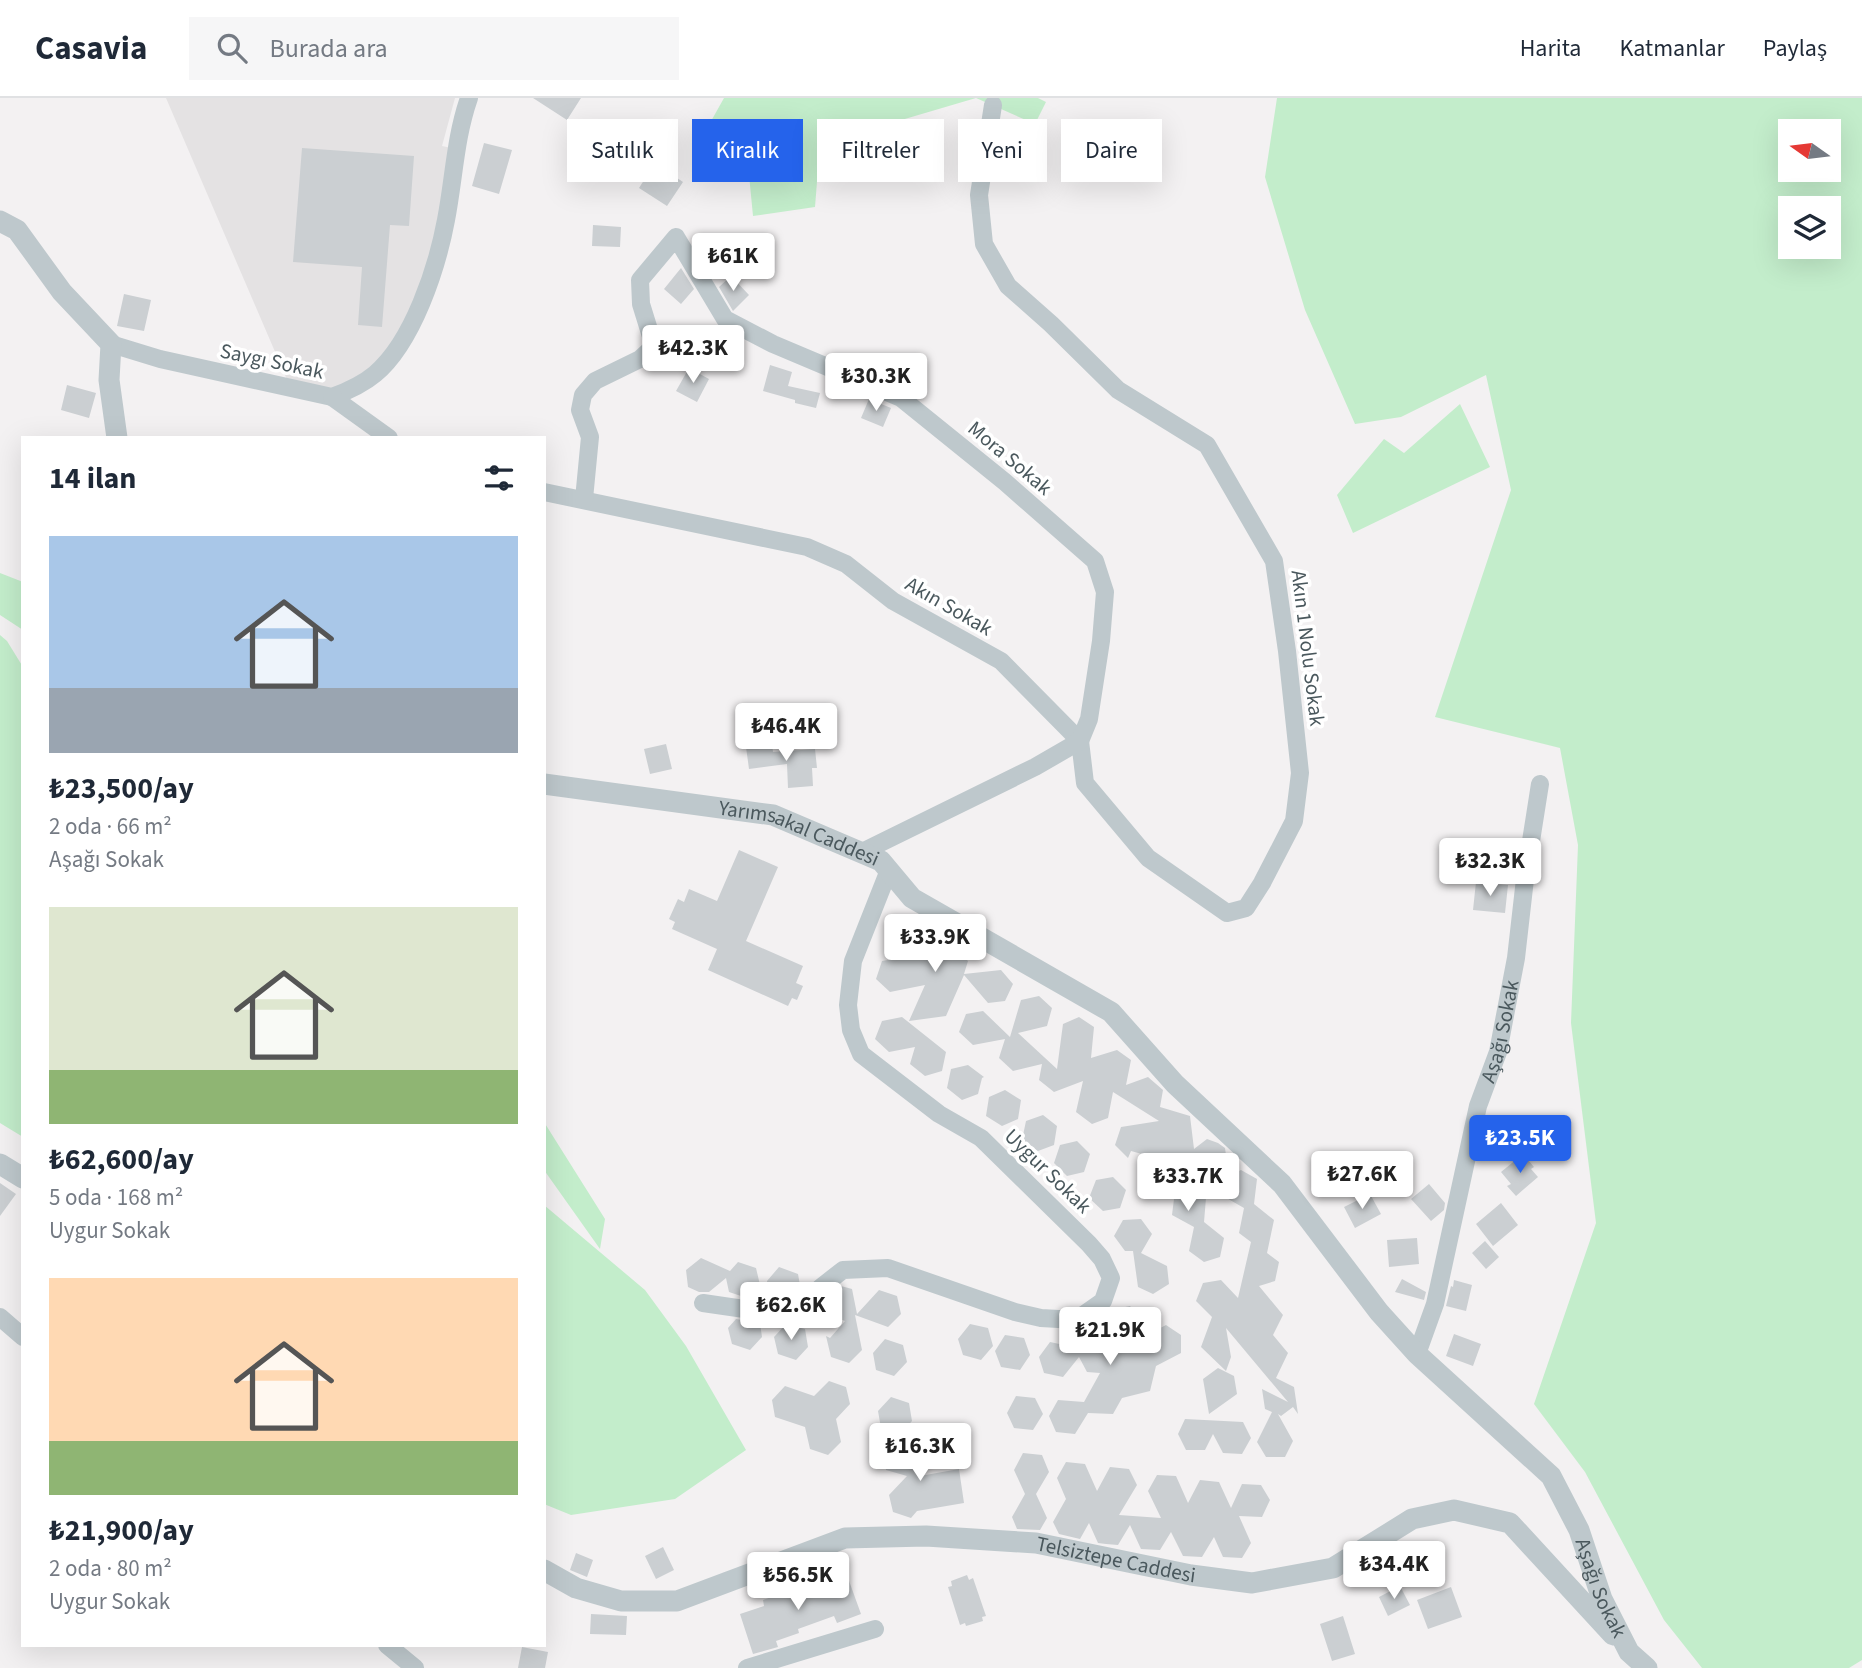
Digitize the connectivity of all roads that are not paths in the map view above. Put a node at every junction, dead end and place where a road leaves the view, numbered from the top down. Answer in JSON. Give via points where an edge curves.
{"nodes":[{"id":1,"x":469,"y":98,"type":"edge"},
{"id":2,"x":993,"y":105,"type":"dead end"},
{"id":3,"x":0,"y":221,"type":"edge"},
{"id":4,"x":111,"y":344,"type":"junction"},
{"id":5,"x":332,"y":397,"type":"junction"},
{"id":6,"x":117,"y":436,"type":"edge"},
{"id":7,"x":386,"y":436,"type":"edge"},
{"id":8,"x":546,"y":492,"type":"edge"},
{"id":9,"x":584,"y":499,"type":"junction"},
{"id":10,"x":1080,"y":741,"type":"junction"},
{"id":11,"x":546,"y":784,"type":"edge"},
{"id":12,"x":1541,"y":784,"type":"dead end"},
{"id":13,"x":862,"y":852,"type":"junction"},
{"id":14,"x":889,"y":870,"type":"junction"},
{"id":15,"x":1154,"y":1060,"type":"joint"},
{"id":16,"x":0,"y":1164,"type":"edge"},
{"id":17,"x":21,"y":1177,"type":"edge"},
{"id":18,"x":703,"y":1303,"type":"dead end"},
{"id":19,"x":0,"y":1317,"type":"edge"},
{"id":20,"x":21,"y":1335,"type":"edge"},
{"id":21,"x":1417,"y":1354,"type":"junction"},
{"id":22,"x":546,"y":1571,"type":"edge"},
{"id":23,"x":875,"y":1629,"type":"dead end"},
{"id":24,"x":389,"y":1647,"type":"edge"},
{"id":25,"x":1629,"y":1651,"type":"junction"},
{"id":26,"x":415,"y":1668,"type":"edge"},
{"id":27,"x":747,"y":1668,"type":"edge"},
{"id":28,"x":1647,"y":1668,"type":"edge"}],
"edges":[{"from":1,"to":5,"type":"street","name":"Saygı Sokak","via":[[446,221],[421,305],[376,373]]},
{"from":2,"to":10,"type":"street","name":"Akın 1 Nolu Sokak","via":[[979,195],[984,244],[1008,285],[1118,390],[1207,445],[1274,561],[1300,773],[1294,821],[1246,908],[1227,913],[1148,858],[1085,783]]},
{"from":3,"to":4,"type":"street","via":[[16,229],[62,292]]},
{"from":4,"to":5,"type":"street","name":"Saygı Sokak"},
{"from":4,"to":6,"type":"street","via":[[109,380]]},
{"from":5,"to":7,"type":"street"},
{"from":8,"to":9,"type":"street","name":"Akın Sokak"},
{"from":9,"to":10,"type":"street","name":"Akın Sokak","via":[[807,547],[845,565],[893,601],[1001,661]]},
{"from":9,"to":10,"type":"street","name":"Mora Sokak","via":[[590,437],[580,410],[583,395],[595,381],[640,359],[654,346],[641,304],[640,279],[676,237],[725,319],[901,398],[1095,561],[1105,592],[1101,641],[1089,719]]},
{"from":10,"to":13,"type":"street"},
{"from":11,"to":13,"type":"street","name":"Yarımsakal Caddesi","via":[[773,816]]},
{"from":12,"to":21,"type":"street","name":"Aşağı Sokak","via":[[1498,1052],[1478,1106],[1435,1304]]},
{"from":13,"to":14,"type":"street","name":"Yarımsakal Caddesi","via":[[881,860]]},
{"from":14,"to":15,"type":"street","name":"Yarımsakal Caddesi","via":[[912,898],[1111,1012]]},
{"from":14,"to":18,"type":"street","name":"Uygur Sokak","via":[[853,961],[849,1017],[861,1054],[939,1114],[981,1138],[1090,1244],[1111,1278],[1103,1301],[1076,1320],[1041,1318],[888,1268],[843,1270],[820,1288],[810,1308],[778,1314]]},
{"from":15,"to":21,"type":"street","name":"Aşağı Sokak","via":[[1282,1184],[1379,1312]]},
{"from":16,"to":17,"type":"street"},
{"from":19,"to":20,"type":"street"},
{"from":21,"to":25,"type":"street","name":"Aşağı Sokak","via":[[1551,1476]]},
{"from":22,"to":25,"type":"street","name":"Telsiztepe Caddesi","via":[[576,1588],[621,1601],[677,1601],[845,1538],[926,1536],[1036,1543],[1252,1583],[1333,1568],[1412,1519],[1454,1510],[1510,1523]]},
{"from":23,"to":27,"type":"street"},
{"from":24,"to":26,"type":"street"},
{"from":25,"to":28,"type":"street","name":"Aşağı Sokak"}]}
